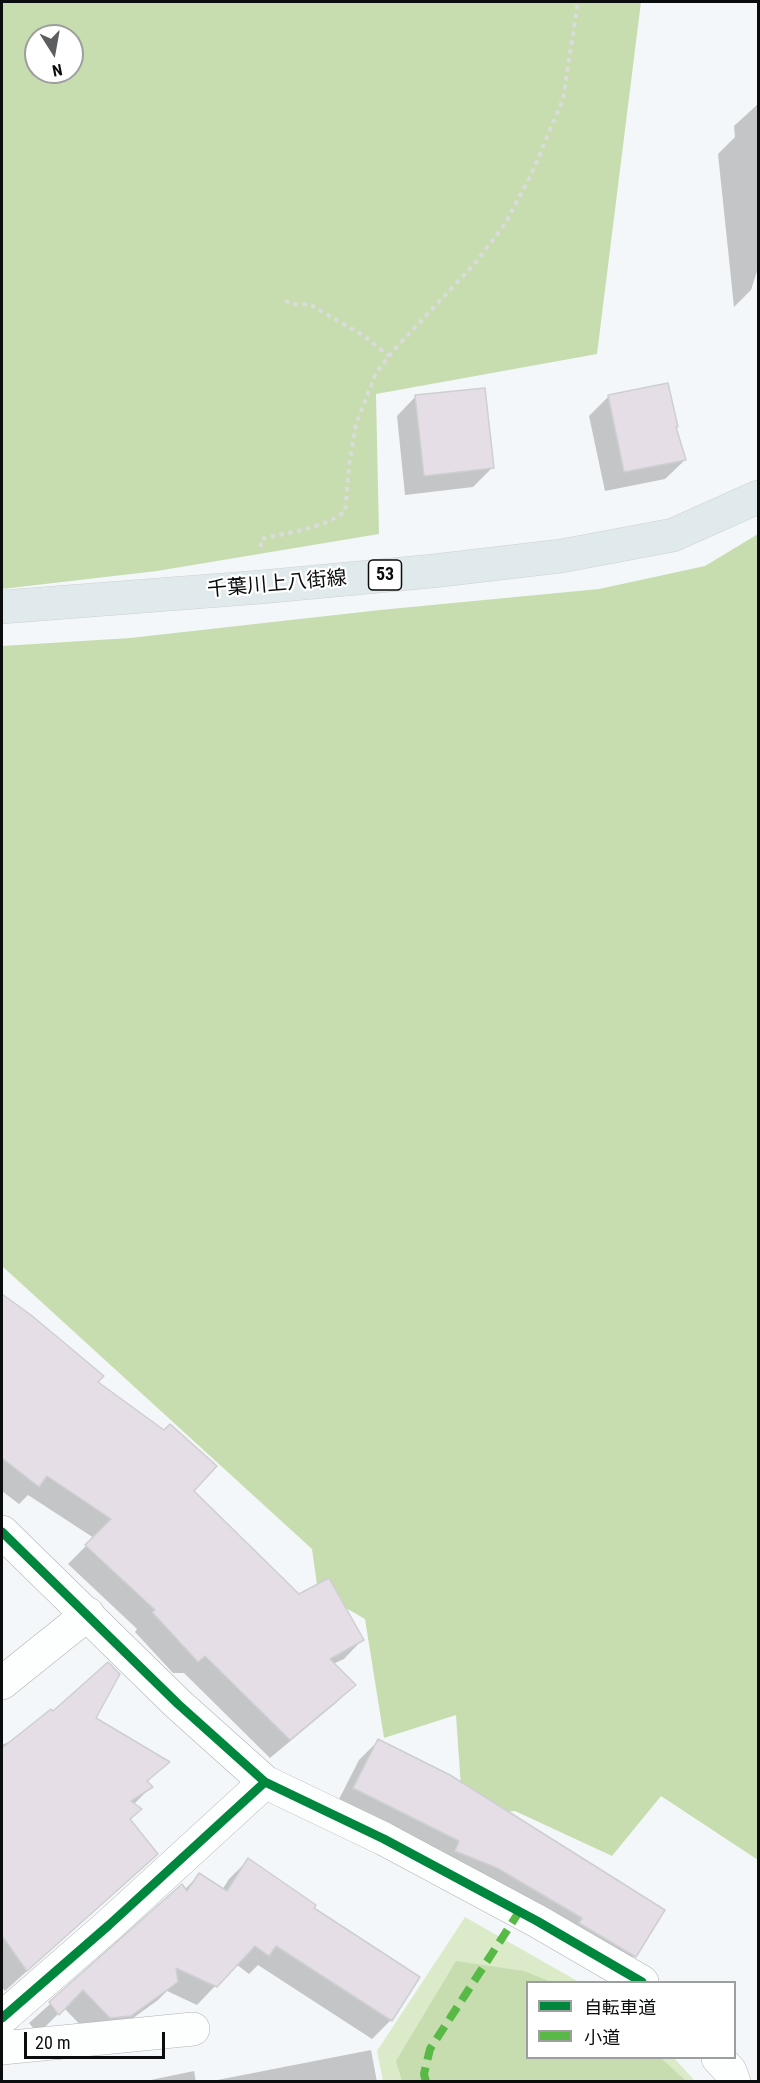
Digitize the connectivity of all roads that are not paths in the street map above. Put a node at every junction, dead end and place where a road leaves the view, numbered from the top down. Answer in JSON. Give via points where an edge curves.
{"nodes":[{"id":1,"x":759,"y":497,"type":"edge"},
{"id":2,"x":2,"y":607,"type":"edge"},
{"id":3,"x":2,"y":1532,"type":"edge"},
{"id":4,"x":88,"y":1614,"type":"junction"},
{"id":5,"x":2,"y":1683,"type":"edge"},
{"id":6,"x":265,"y":1782,"type":"junction"},
{"id":7,"x":639,"y":1981,"type":"edge"},
{"id":8,"x":2,"y":2018,"type":"edge"},
{"id":9,"x":194,"y":2029,"type":"dead end"},
{"id":10,"x":2,"y":2048,"type":"edge"},
{"id":11,"x":719,"y":2059,"type":"edge"},
{"id":12,"x":734,"y":2082,"type":"edge"}],
"edges":[{"from":1,"to":2,"type":"main road","name":"千葉川上八街線","number":"53","via":[[673,535],[561,556],[261,587]]},
{"from":3,"to":4,"type":"street"},
{"from":4,"to":5,"type":"street"},
{"from":4,"to":6,"type":"street","via":[[178,1704]]},
{"from":6,"to":7,"type":"street","via":[[384,1839]]},
{"from":6,"to":8,"type":"street"},
{"from":9,"to":10,"type":"street"},
{"from":11,"to":12,"type":"street"}]}
